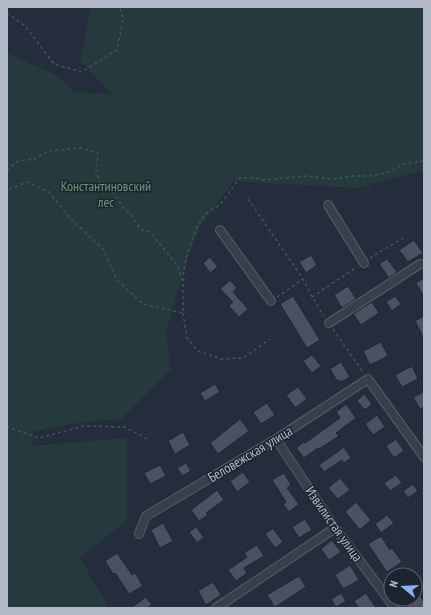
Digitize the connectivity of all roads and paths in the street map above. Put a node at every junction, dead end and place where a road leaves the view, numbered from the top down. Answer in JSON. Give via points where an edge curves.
{"nodes":[{"id":1,"x":120,"y":7,"type":"edge"},
{"id":2,"x":7,"y":13,"type":"edge"},
{"id":3,"x":424,"y":160,"type":"edge"},
{"id":4,"x":7,"y":170,"type":"edge"},
{"id":5,"x":7,"y":190,"type":"edge"},
{"id":6,"x":248,"y":199,"type":"dead end"},
{"id":7,"x":328,"y":205,"type":"dead end"},
{"id":8,"x":220,"y":230,"type":"dead end"},
{"id":9,"x":364,"y":263,"type":"dead end"},
{"id":10,"x":420,"y":264,"type":"dead end"},
{"id":11,"x":303,"y":279,"type":"junction"},
{"id":12,"x":183,"y":283,"type":"junction"},
{"id":13,"x":271,"y":301,"type":"joint"},
{"id":14,"x":183,"y":313,"type":"junction"},
{"id":15,"x":329,"y":323,"type":"junction"},
{"id":16,"x":270,"y":339,"type":"dead end"},
{"id":17,"x":368,"y":379,"type":"junction"},
{"id":18,"x":7,"y":426,"type":"edge"},
{"id":19,"x":147,"y":439,"type":"dead end"},
{"id":20,"x":276,"y":440,"type":"junction"},
{"id":21,"x":424,"y":457,"type":"edge"},
{"id":22,"x":335,"y":528,"type":"junction"},
{"id":23,"x":139,"y":534,"type":"dead end"},
{"id":24,"x":216,"y":608,"type":"edge"},
{"id":25,"x":395,"y":608,"type":"edge"}],
"edges":[{"from":1,"to":2,"type":"path","via":[[123,20],[117,50],[82,72],[54,64],[25,26]]},
{"from":3,"to":12,"type":"path","via":[[403,164],[389,172],[370,176],[334,179],[306,176],[264,180],[240,178],[220,205],[205,214],[199,223],[183,272]]},
{"from":4,"to":12,"type":"path","via":[[18,161],[35,159],[48,151],[81,148],[98,153],[96,171],[101,186],[112,190],[140,229],[150,232],[177,265]]},
{"from":5,"to":14,"type":"path","via":[[27,182],[49,192],[69,217],[103,248],[117,280],[143,304]]},
{"from":6,"to":11,"type":"path"},
{"from":7,"to":9,"type":"street"},
{"from":8,"to":13,"type":"street"},
{"from":10,"to":15,"type":"street"},
{"from":11,"to":13,"type":"path"},
{"from":11,"to":15,"type":"path"},
{"from":12,"to":14,"type":"path"},
{"from":14,"to":16,"type":"path","via":[[187,338],[198,351],[221,360],[243,358]]},
{"from":15,"to":17,"type":"path"},
{"from":17,"to":20,"type":"street","name":"Беловежская улица"},
{"from":17,"to":21,"type":"street"},
{"from":18,"to":19,"type":"path","via":[[39,438],[84,426],[124,428]]},
{"from":20,"to":22,"type":"street","name":"Извилистая улица"},
{"from":20,"to":23,"type":"street","name":"Беловежская улица","via":[[146,516]]},
{"from":22,"to":24,"type":"street"},
{"from":22,"to":25,"type":"street","name":"Извилистая улица"}]}
